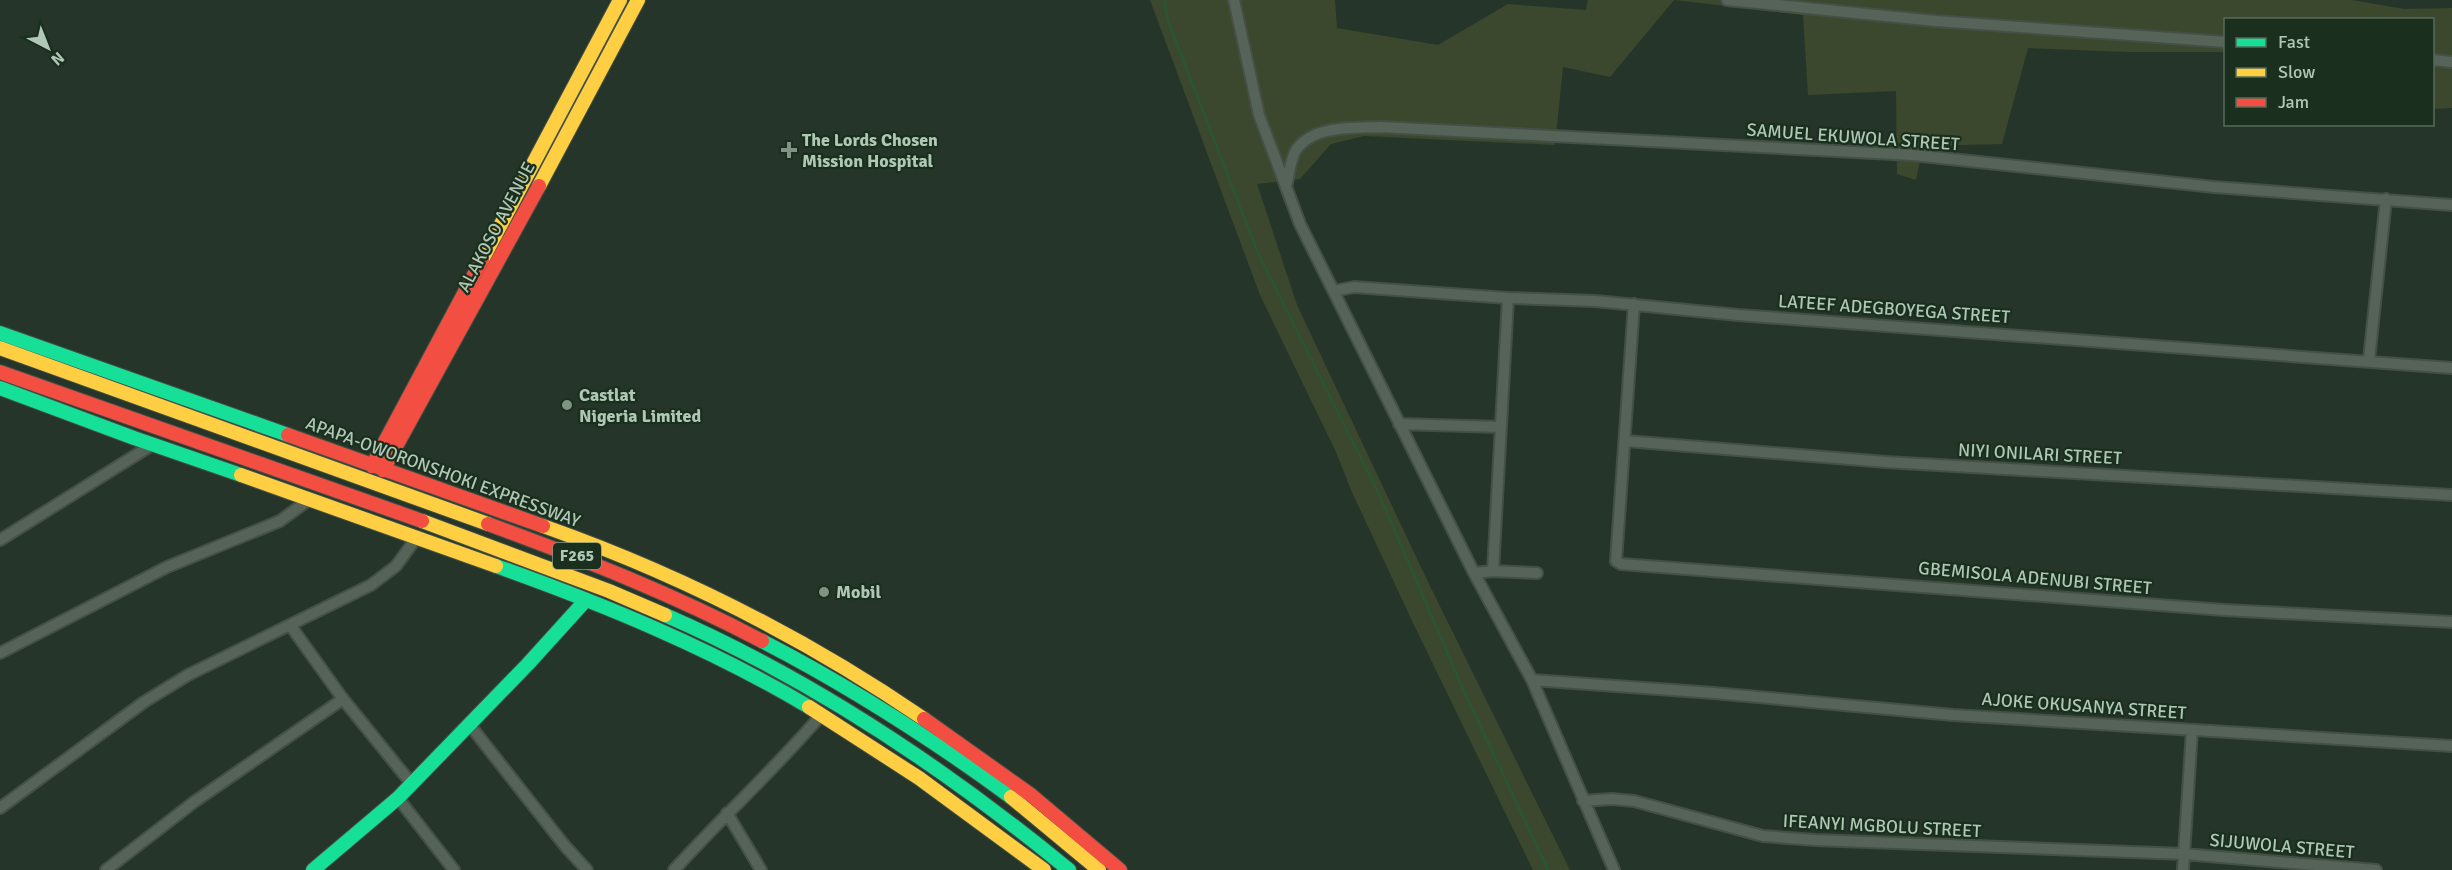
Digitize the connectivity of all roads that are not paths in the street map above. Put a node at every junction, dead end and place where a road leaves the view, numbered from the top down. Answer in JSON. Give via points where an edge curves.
{"nodes":[{"id":1,"x":620,"y":0,"type":"edge"},
{"id":2,"x":638,"y":0,"type":"edge"},
{"id":3,"x":1234,"y":0,"type":"edge"},
{"id":4,"x":1726,"y":0,"type":"edge"},
{"id":5,"x":1835,"y":5,"type":"edge"},
{"id":6,"x":2224,"y":42,"type":"edge"},
{"id":7,"x":2434,"y":60,"type":"edge"},
{"id":8,"x":2452,"y":62,"type":"edge"},
{"id":9,"x":1286,"y":188,"type":"junction"},
{"id":10,"x":2386,"y":199,"type":"junction"},
{"id":11,"x":2452,"y":205,"type":"edge"},
{"id":12,"x":1334,"y":291,"type":"junction"},
{"id":13,"x":1508,"y":298,"type":"junction"},
{"id":14,"x":1634,"y":304,"type":"junction"},
{"id":15,"x":0,"y":333,"type":"edge"},
{"id":16,"x":0,"y":348,"type":"edge"},
{"id":17,"x":2369,"y":360,"type":"junction"},
{"id":18,"x":2452,"y":368,"type":"edge"},
{"id":19,"x":0,"y":372,"type":"edge"},
{"id":20,"x":0,"y":388,"type":"edge"},
{"id":21,"x":1399,"y":424,"type":"junction"},
{"id":22,"x":1501,"y":427,"type":"junction"},
{"id":23,"x":1626,"y":441,"type":"junction"},
{"id":24,"x":152,"y":445,"type":"junction"},
{"id":25,"x":377,"y":468,"type":"junction"},
{"id":26,"x":2452,"y":495,"type":"edge"},
{"id":27,"x":310,"y":499,"type":"junction"},
{"id":28,"x":555,"y":530,"type":"junction"},
{"id":29,"x":417,"y":537,"type":"junction"},
{"id":30,"x":0,"y":540,"type":"edge"},
{"id":31,"x":549,"y":546,"type":"junction"},
{"id":32,"x":1493,"y":571,"type":"junction"},
{"id":33,"x":1474,"y":573,"type":"junction"},
{"id":34,"x":1537,"y":573,"type":"dead end"},
{"id":35,"x":586,"y":600,"type":"junction"},
{"id":36,"x":2452,"y":622,"type":"edge"},
{"id":37,"x":290,"y":626,"type":"junction"},
{"id":38,"x":0,"y":653,"type":"edge"},
{"id":39,"x":1532,"y":680,"type":"junction"},
{"id":40,"x":814,"y":690,"type":"junction"},
{"id":41,"x":343,"y":699,"type":"junction"},
{"id":42,"x":804,"y":704,"type":"junction"},
{"id":43,"x":822,"y":714,"type":"junction"},
{"id":44,"x":469,"y":724,"type":"junction"},
{"id":45,"x":2192,"y":730,"type":"junction"},
{"id":46,"x":2452,"y":746,"type":"edge"},
{"id":47,"x":411,"y":783,"type":"junction"},
{"id":48,"x":398,"y":798,"type":"junction"},
{"id":49,"x":1027,"y":800,"type":"junction"},
{"id":50,"x":1583,"y":801,"type":"junction"},
{"id":51,"x":0,"y":808,"type":"edge"},
{"id":52,"x":727,"y":813,"type":"junction"},
{"id":53,"x":2184,"y":854,"type":"junction"},
{"id":54,"x":106,"y":870,"type":"edge"},
{"id":55,"x":313,"y":870,"type":"edge"},
{"id":56,"x":454,"y":870,"type":"edge"},
{"id":57,"x":587,"y":870,"type":"edge"},
{"id":58,"x":674,"y":870,"type":"edge"},
{"id":59,"x":761,"y":870,"type":"edge"},
{"id":60,"x":1044,"y":870,"type":"edge"},
{"id":61,"x":1069,"y":870,"type":"edge"},
{"id":62,"x":1099,"y":870,"type":"edge"},
{"id":63,"x":1120,"y":870,"type":"edge"},
{"id":64,"x":1614,"y":870,"type":"edge"},
{"id":65,"x":2183,"y":870,"type":"edge"},
{"id":66,"x":2376,"y":870,"type":"edge"}],
"edges":[{"from":1,"to":25,"type":"main road","name":"ALAKOSO AVENUE"},
{"from":2,"to":25,"type":"main road","name":"ALAKOSO AVENUE","via":[[520,223]]},
{"from":3,"to":9,"type":"street","via":[[1259,115]]},
{"from":4,"to":5,"type":"street"},
{"from":5,"to":6,"type":"street","via":[[1936,21]]},
{"from":7,"to":8,"type":"street"},
{"from":9,"to":10,"type":"street","name":"SAMUEL EKUWOLA STREET","via":[[1295,151],[1304,142],[1329,131],[1381,127],[1913,155],[2214,187]]},
{"from":9,"to":12,"type":"street"},
{"from":10,"to":11,"type":"street","name":"SAMUEL EKUWOLA STREET"},
{"from":10,"to":17,"type":"street"},
{"from":12,"to":13,"type":"street","name":"LATEEF ADEGBOYEGA STREET","via":[[1354,287]]},
{"from":12,"to":21,"type":"street"},
{"from":13,"to":14,"type":"street","name":"LATEEF ADEGBOYEGA STREET"},
{"from":13,"to":22,"type":"street"},
{"from":14,"to":17,"type":"street","name":"LATEEF ADEGBOYEGA STREET","via":[[1738,315]]},
{"from":14,"to":23,"type":"street"},
{"from":15,"to":25,"type":"main road","name":"APAPA-OWORONSHOKI EXPRESSWAY"},
{"from":16,"to":31,"type":"main road","name":"APAPA-OWORONSHOKI EXPRESSWAY","number":"F265"},
{"from":17,"to":18,"type":"street","name":"LATEEF ADEGBOYEGA STREET"},
{"from":19,"to":40,"type":"main road","number":"F265","via":[[261,462],[609,591],[703,632]]},
{"from":20,"to":24,"type":"main road"},
{"from":21,"to":22,"type":"street"},
{"from":21,"to":33,"type":"street"},
{"from":22,"to":32,"type":"street"},
{"from":23,"to":26,"type":"street","name":"NIYI ONILARI STREET","via":[[1886,462]]},
{"from":23,"to":36,"type":"street","name":"GBEMISOLA ADENUBI STREET","via":[[1617,561],[1621,564],[2223,610]]},
{"from":24,"to":27,"type":"main road"},
{"from":24,"to":30,"type":"street"},
{"from":25,"to":28,"type":"main road","name":"APAPA-OWORONSHOKI EXPRESSWAY"},
{"from":27,"to":29,"type":"main road"},
{"from":27,"to":38,"type":"street","via":[[280,521],[167,567]]},
{"from":28,"to":31,"type":"main road"},
{"from":28,"to":49,"type":"main road","name":"APAPA-OWORONSHOKI EXPRESSWAY","via":[[761,620],[837,663],[908,708]]},
{"from":29,"to":35,"type":"main road"},
{"from":29,"to":37,"type":"street","via":[[382,578]]},
{"from":31,"to":49,"type":"main road","name":"APAPA-OWORONSHOKI EXPRESSWAY","number":"F265","via":[[713,615],[782,650]]},
{"from":32,"to":33,"type":"street"},
{"from":32,"to":34,"type":"street"},
{"from":33,"to":39,"type":"street"},
{"from":35,"to":42,"type":"main road","via":[[695,645]]},
{"from":35,"to":44,"type":"main road"},
{"from":37,"to":41,"type":"street"},
{"from":37,"to":51,"type":"street","via":[[188,675],[144,702]]},
{"from":39,"to":45,"type":"street","name":"AJOKE OKUSANYA STREET","via":[[1953,715]]},
{"from":39,"to":50,"type":"street"},
{"from":40,"to":42,"type":"main road"},
{"from":40,"to":61,"type":"main road","number":"F265","via":[[905,746]]},
{"from":41,"to":47,"type":"street"},
{"from":41,"to":54,"type":"street","via":[[194,802]]},
{"from":42,"to":43,"type":"main road"},
{"from":43,"to":52,"type":"street"},
{"from":43,"to":60,"type":"main road","via":[[927,782]]},
{"from":44,"to":47,"type":"main road"},
{"from":44,"to":57,"type":"street"},
{"from":45,"to":46,"type":"street","name":"AJOKE OKUSANYA STREET"},
{"from":45,"to":53,"type":"street"},
{"from":47,"to":48,"type":"main road"},
{"from":48,"to":55,"type":"main road"},
{"from":48,"to":56,"type":"street"},
{"from":49,"to":62,"type":"main road","name":"APAPA-OWORONSHOKI EXPRESSWAY","number":"F265"},
{"from":49,"to":63,"type":"main road","name":"APAPA-OWORONSHOKI EXPRESSWAY"},
{"from":50,"to":53,"type":"street","name":"IFEANYI MGBOLU STREET","via":[[1634,801],[1763,836]]},
{"from":50,"to":64,"type":"street"},
{"from":52,"to":58,"type":"street"},
{"from":52,"to":59,"type":"street"},
{"from":53,"to":65,"type":"street"},
{"from":53,"to":66,"type":"street","name":"SIJUWOLA STREET"}]}
